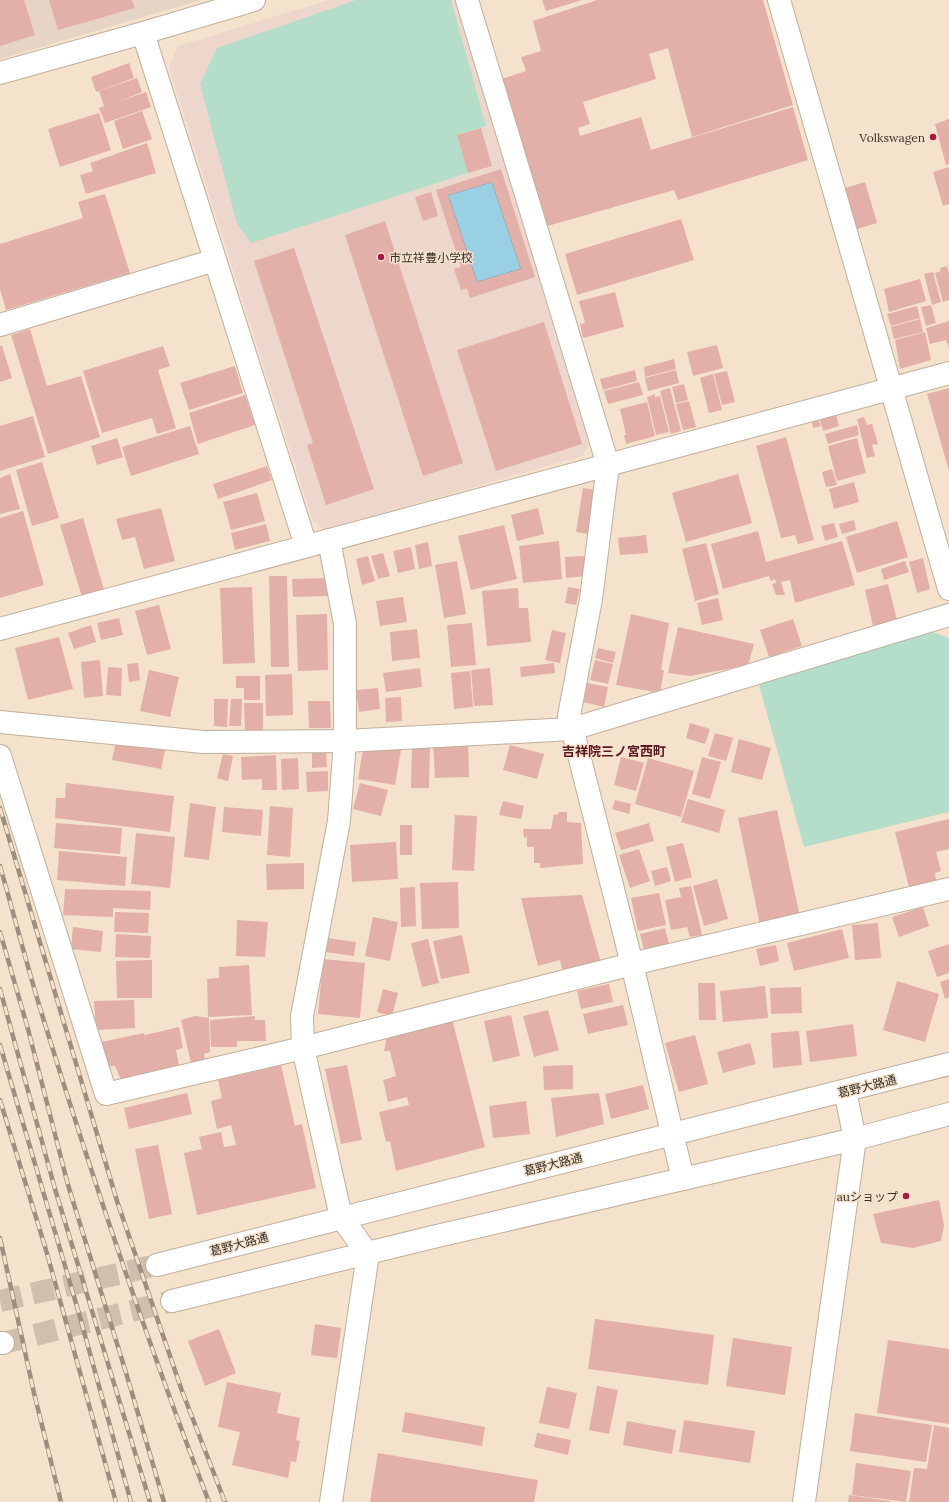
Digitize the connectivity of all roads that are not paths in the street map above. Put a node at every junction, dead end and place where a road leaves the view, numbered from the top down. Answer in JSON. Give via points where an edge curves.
{"nodes":[{"id":1,"x":254,"y":0,"type":"edge"},
{"id":2,"x":467,"y":0,"type":"edge"},
{"id":3,"x":779,"y":0,"type":"edge"},
{"id":4,"x":143,"y":33,"type":"junction"},
{"id":5,"x":0,"y":73,"type":"edge"},
{"id":6,"x":215,"y":260,"type":"junction"},
{"id":7,"x":0,"y":325,"type":"edge"},
{"id":8,"x":949,"y":373,"type":"edge"},
{"id":9,"x":891,"y":388,"type":"junction"},
{"id":10,"x":608,"y":465,"type":"junction"},
{"id":11,"x":329,"y":540,"type":"junction"},
{"id":12,"x":306,"y":546,"type":"junction"},
{"id":13,"x":949,"y":589,"type":"edge"},
{"id":14,"x":949,"y":615,"type":"edge"},
{"id":15,"x":0,"y":629,"type":"edge"},
{"id":16,"x":0,"y":722,"type":"edge"},
{"id":17,"x":572,"y":729,"type":"junction"},
{"id":18,"x":345,"y":741,"type":"junction"},
{"id":19,"x":0,"y":756,"type":"edge"},
{"id":20,"x":949,"y":889,"type":"edge"},
{"id":21,"x":632,"y":964,"type":"junction"},
{"id":22,"x":303,"y":1048,"type":"junction"},
{"id":23,"x":949,"y":1064,"type":"edge"},
{"id":24,"x":845,"y":1091,"type":"junction"},
{"id":25,"x":949,"y":1114,"type":"edge"},
{"id":26,"x":672,"y":1134,"type":"junction"},
{"id":27,"x":855,"y":1139,"type":"junction"},
{"id":28,"x":683,"y":1179,"type":"junction"},
{"id":29,"x":341,"y":1217,"type":"junction"},
{"id":30,"x":368,"y":1254,"type":"junction"},
{"id":31,"x":157,"y":1265,"type":"tunnel mouth"},
{"id":32,"x":172,"y":1301,"type":"tunnel mouth"},
{"id":33,"x":331,"y":1502,"type":"edge"},
{"id":34,"x":804,"y":1502,"type":"edge"}],
"edges":[{"from":1,"to":4,"type":"street"},
{"from":2,"to":10,"type":"street"},
{"from":3,"to":9,"type":"street"},
{"from":4,"to":5,"type":"street"},
{"from":4,"to":6,"type":"street"},
{"from":6,"to":7,"type":"street"},
{"from":6,"to":12,"type":"street"},
{"from":8,"to":9,"type":"street"},
{"from":9,"to":10,"type":"street"},
{"from":9,"to":13,"type":"street"},
{"from":10,"to":11,"type":"street"},
{"from":10,"to":17,"type":"street","via":[[591,599],[569,716]]},
{"from":11,"to":12,"type":"street"},
{"from":11,"to":18,"type":"street","via":[[345,624]]},
{"from":12,"to":15,"type":"street"},
{"from":14,"to":17,"type":"street"},
{"from":16,"to":18,"type":"street","via":[[203,742]]},
{"from":17,"to":18,"type":"street"},
{"from":17,"to":21,"type":"street"},
{"from":18,"to":22,"type":"street","via":[[339,821],[302,1016]]},
{"from":19,"to":22,"type":"street","via":[[106,1094]]},
{"from":20,"to":21,"type":"street"},
{"from":21,"to":22,"type":"street"},
{"from":21,"to":26,"type":"street"},
{"from":22,"to":29,"type":"street"},
{"from":23,"to":24,"type":"street","name":"葛野大路通"},
{"from":24,"to":26,"type":"street","name":"葛野大路通"},
{"from":24,"to":27,"type":"street"},
{"from":25,"to":27,"type":"street"},
{"from":26,"to":28,"type":"street"},
{"from":26,"to":29,"type":"street","name":"葛野大路通"},
{"from":27,"to":28,"type":"street"},
{"from":27,"to":34,"type":"street"},
{"from":28,"to":30,"type":"street"},
{"from":29,"to":30,"type":"street"},
{"from":29,"to":31,"type":"street","name":"葛野大路通"},
{"from":30,"to":32,"type":"street"},
{"from":30,"to":33,"type":"street"}]}
